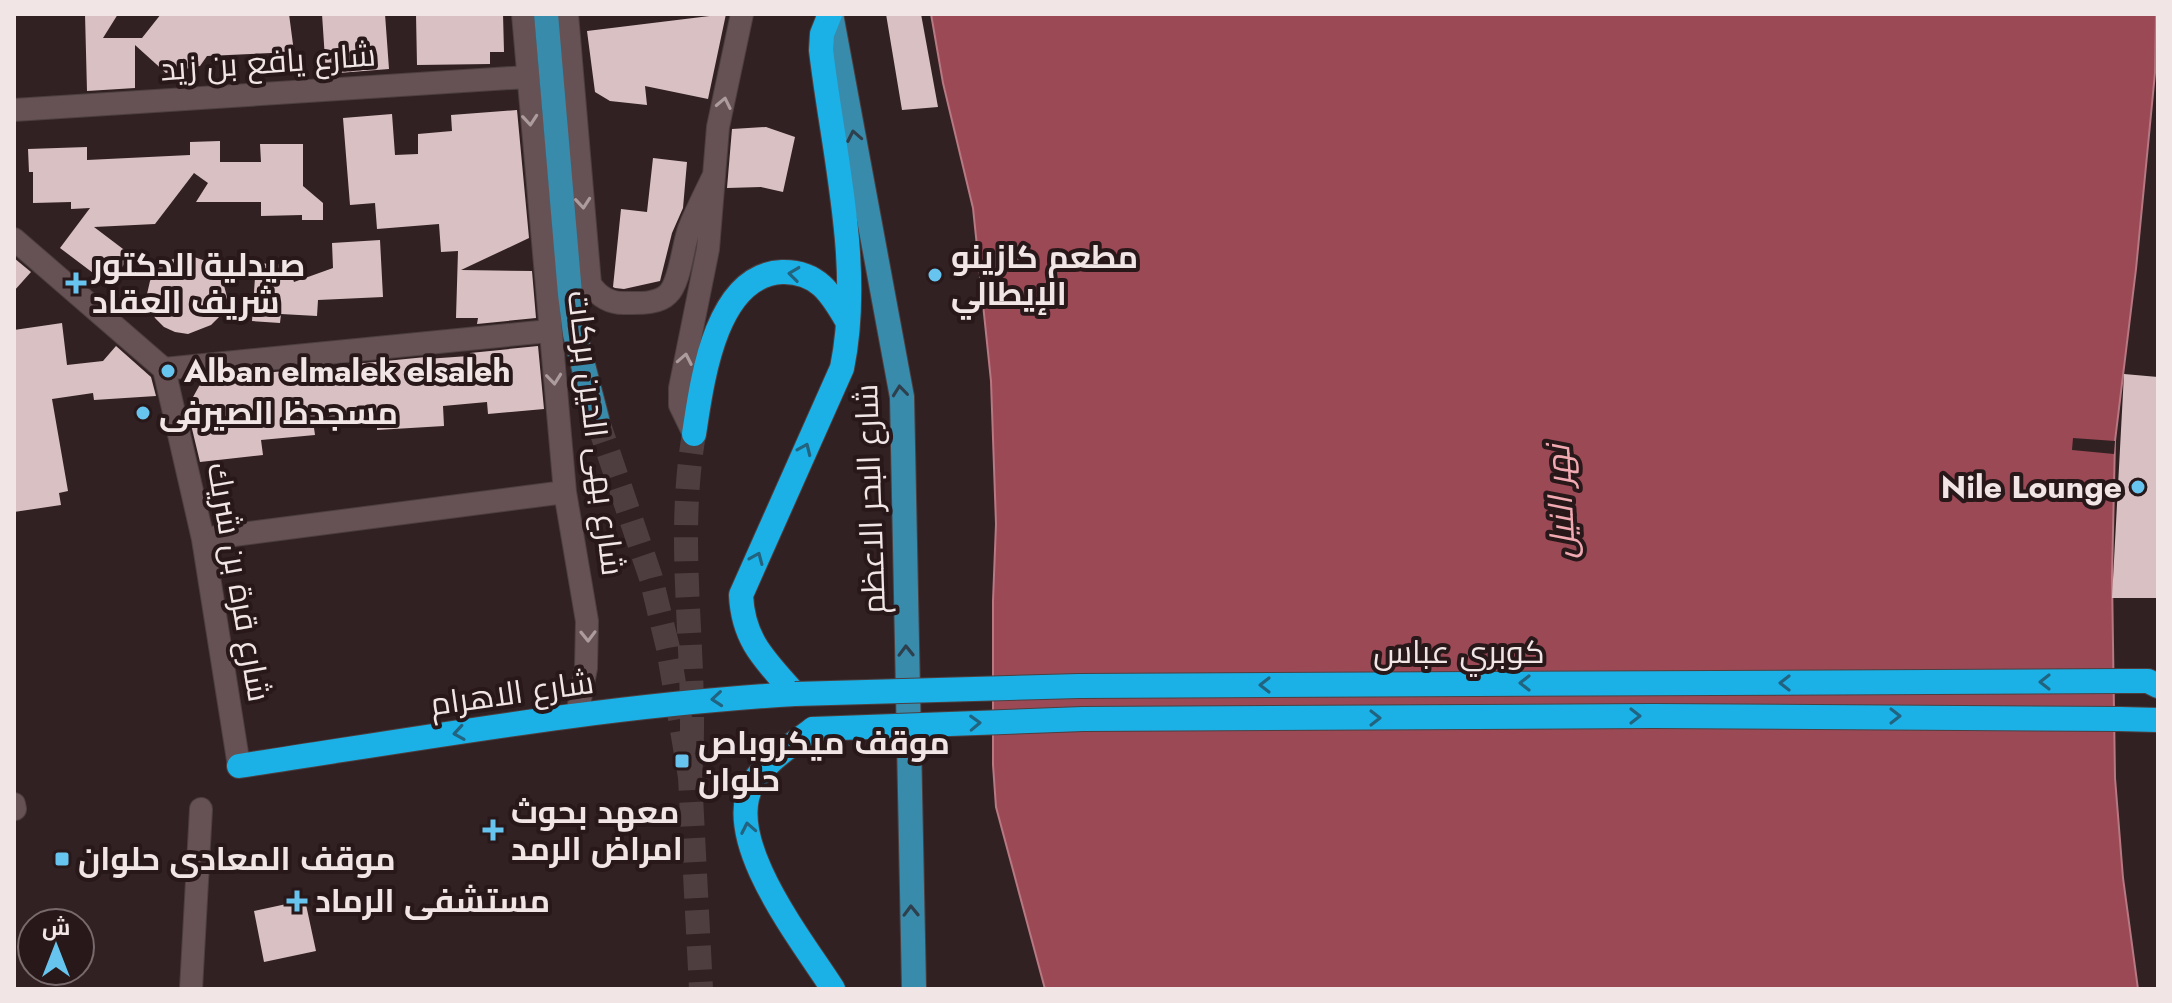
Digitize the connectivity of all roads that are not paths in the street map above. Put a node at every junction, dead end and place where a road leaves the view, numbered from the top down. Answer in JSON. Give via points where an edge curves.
{"nodes":[{"id":1,"x":523,"y":14,"type":"edge"},
{"id":2,"x":546,"y":14,"type":"edge"},
{"id":3,"x":567,"y":14,"type":"edge"},
{"id":4,"x":742,"y":14,"type":"edge"},
{"id":5,"x":831,"y":14,"type":"edge"},
{"id":6,"x":527,"y":77,"type":"junction"},
{"id":7,"x":14,"y":110,"type":"edge"},
{"id":8,"x":713,"y":177,"type":"junction"},
{"id":9,"x":14,"y":239,"type":"edge"},
{"id":10,"x":848,"y":323,"type":"junction"},
{"id":11,"x":549,"y":331,"type":"junction"},
{"id":12,"x":164,"y":369,"type":"junction"},
{"id":13,"x":597,"y":419,"type":"tunnel mouth"},
{"id":14,"x":694,"y":434,"type":"joint"},
{"id":15,"x":565,"y":492,"type":"junction"},
{"id":16,"x":203,"y":539,"type":"junction"},
{"id":17,"x":2153,"y":684,"type":"edge"},
{"id":18,"x":795,"y":694,"type":"junction"},
{"id":19,"x":577,"y":715,"type":"junction"},
{"id":20,"x":2158,"y":720,"type":"edge"},
{"id":21,"x":239,"y":766,"type":"joint"},
{"id":22,"x":201,"y":809,"type":"dead end"},
{"id":23,"x":785,"y":920,"type":"junction"},
{"id":24,"x":191,"y":989,"type":"edge"},
{"id":25,"x":815,"y":989,"type":"edge"},
{"id":26,"x":833,"y":989,"type":"edge"},
{"id":27,"x":914,"y":989,"type":"edge"}],
"edges":[{"from":1,"to":6,"type":"street","name":"شارع بهى الدين بركات"},
{"from":2,"to":13,"type":"main road","name":"شارع بهى الدين بركات","via":[[573,321]]},
{"from":3,"to":8,"type":"street","one_way":true,"via":[[594,290],[623,303],[667,296]]},
{"from":8,"to":4,"type":"street","one_way":true},
{"from":5,"to":10,"type":"highway","via":[[821,50],[847,238]]},
{"from":27,"to":5,"type":"main road","name":"شارع البحر الاعظم","one_way":true,"via":[[902,397]]},
{"from":6,"to":7,"type":"street","name":"شارع يافع بن زيد"},
{"from":6,"to":11,"type":"street","name":"شارع بهى الدين بركات","one_way":true},
{"from":14,"to":8,"type":"street","one_way":true,"via":[[680,405],[680,388],[708,249]]},
{"from":9,"to":12,"type":"street"},
{"from":10,"to":14,"type":"highway","one_way":true,"via":[[814,277],[769,273],[747,284],[727,309],[714,340]]},
{"from":18,"to":10,"type":"highway","one_way":true,"via":[[750,639],[741,595],[842,368]]},
{"from":11,"to":12,"type":"street"},
{"from":11,"to":15,"type":"street","name":"شارع بهى الدين بركات","one_way":true},
{"from":12,"to":16,"type":"street","name":"شارع قرة بن شريك"},
{"from":15,"to":16,"type":"street"},
{"from":15,"to":19,"type":"street","name":"شارع بهى الدين بركات","one_way":true,"via":[[587,621]]},
{"from":16,"to":21,"type":"street","name":"شارع قرة بن شريك"},
{"from":17,"to":18,"type":"highway","name":"كوبري عباس","one_way":true,"bridge":true,"via":[[1095,686]]},
{"from":18,"to":19,"type":"highway","name":"شارع الاهرام","one_way":true},
{"from":19,"to":21,"type":"highway","name":"شارع الاهرام","one_way":true},
{"from":23,"to":20,"type":"highway","name":"كوبري عباس","one_way":true,"bridge":true,"via":[[746,828],[745,806],[764,768],[813,729],[1083,719]]},
{"from":22,"to":24,"type":"street"},
{"from":23,"to":25,"type":"highway"},
{"from":23,"to":26,"type":"highway"}]}
